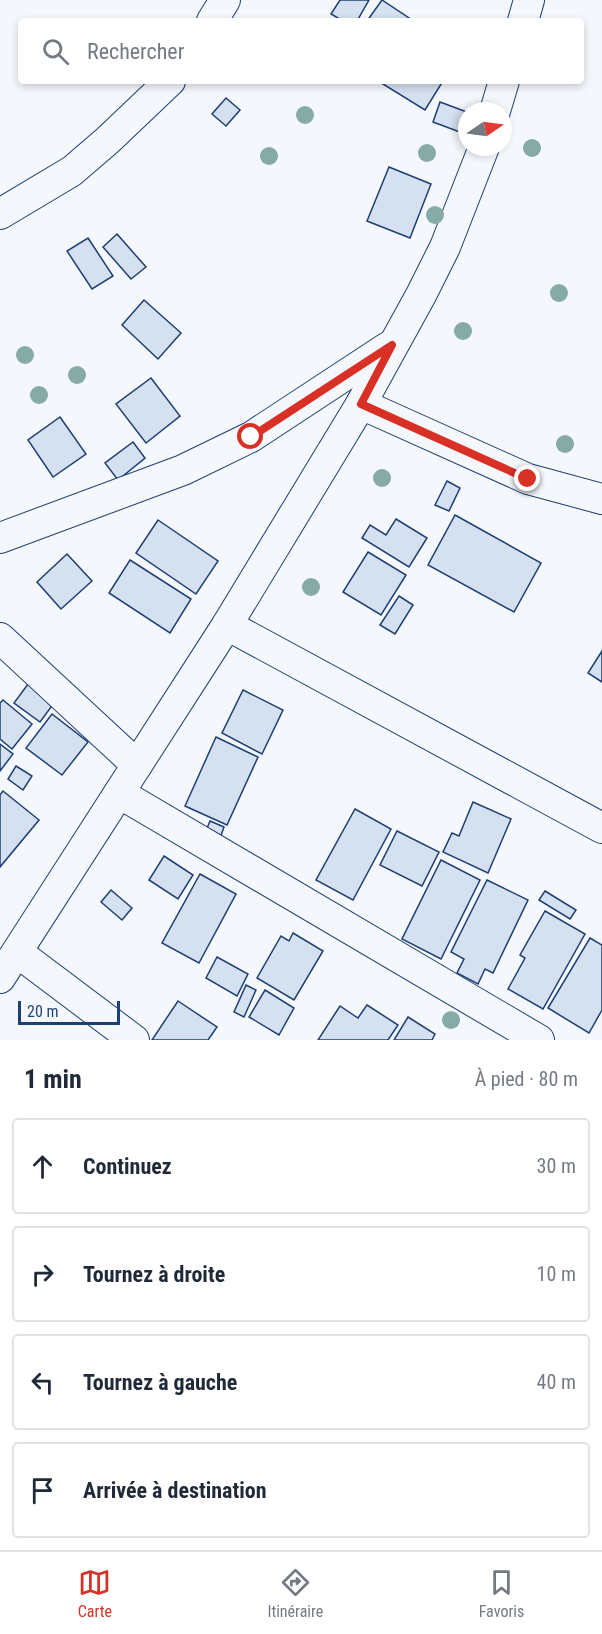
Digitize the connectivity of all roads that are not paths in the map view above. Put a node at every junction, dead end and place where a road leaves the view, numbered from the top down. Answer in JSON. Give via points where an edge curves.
{"nodes":[{"id":1,"x":225,"y":0,"type":"edge"},
{"id":2,"x":529,"y":0,"type":"edge"},
{"id":3,"x":214,"y":18,"type":"edge"},
{"id":4,"x":524,"y":18,"type":"edge"},
{"id":5,"x":167,"y":84,"type":"edge"},
{"id":6,"x":503,"y":84,"type":"edge"},
{"id":7,"x":498,"y":102,"type":"edge"},
{"id":8,"x":480,"y":156,"type":"edge"},
{"id":9,"x":0,"y":214,"type":"edge"},
{"id":10,"x":392,"y":345,"type":"junction"},
{"id":11,"x":361,"y":404,"type":"junction"},
{"id":12,"x":602,"y":499,"type":"edge"},
{"id":13,"x":0,"y":538,"type":"edge"},
{"id":14,"x":227,"y":625,"type":"junction"},
{"id":15,"x":0,"y":638,"type":"edge"},
{"id":16,"x":137,"y":765,"type":"junction"},
{"id":17,"x":119,"y":792,"type":"junction"},
{"id":18,"x":602,"y":828,"type":"edge"},
{"id":19,"x":17,"y":952,"type":"junction"},
{"id":20,"x":0,"y":978,"type":"edge"},
{"id":21,"x":134,"y":1040,"type":"edge"},
{"id":22,"x":539,"y":1040,"type":"edge"}],
"edges":[{"from":1,"to":3,"type":"street"},
{"from":2,"to":4,"type":"street"},
{"from":5,"to":9,"type":"street","via":[[72,171]]},
{"from":6,"to":7,"type":"street"},
{"from":8,"to":10,"type":"street","via":[[445,247]]},
{"from":10,"to":11,"type":"street"},
{"from":10,"to":13,"type":"street","via":[[241,442],[183,470]]},
{"from":11,"to":12,"type":"street","via":[[528,479]]},
{"from":11,"to":14,"type":"street"},
{"from":14,"to":16,"type":"street"},
{"from":14,"to":18,"type":"street"},
{"from":15,"to":16,"type":"street"},
{"from":16,"to":17,"type":"street"},
{"from":17,"to":19,"type":"street"},
{"from":17,"to":22,"type":"street"},
{"from":19,"to":20,"type":"street"},
{"from":19,"to":21,"type":"street"}]}
